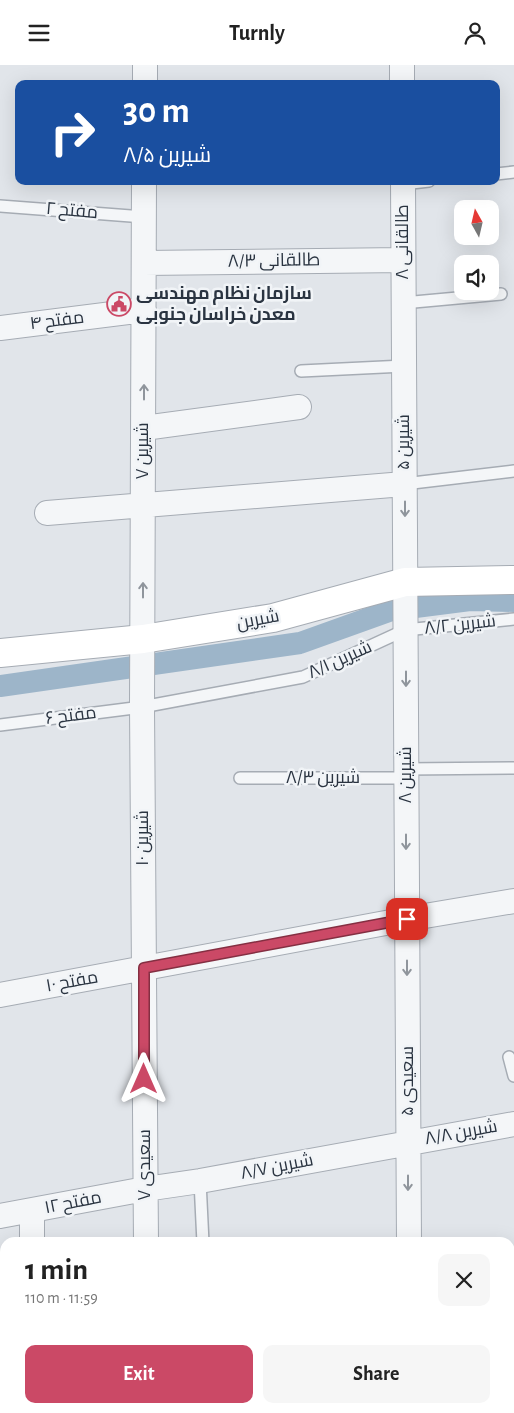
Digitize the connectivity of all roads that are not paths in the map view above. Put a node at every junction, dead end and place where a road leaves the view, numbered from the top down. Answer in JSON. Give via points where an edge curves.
{"nodes":[{"id":1,"x":145,"y":65,"type":"edge"},
{"id":2,"x":402,"y":65,"type":"edge"},
{"id":3,"x":145,"y":80,"type":"edge"},
{"id":4,"x":402,"y":80,"type":"edge"},
{"id":5,"x":514,"y":172,"type":"edge"},
{"id":6,"x":500,"y":174,"type":"edge"},
{"id":7,"x":144,"y":185,"type":"edge"},
{"id":8,"x":403,"y":185,"type":"edge"},
{"id":9,"x":0,"y":206,"type":"edge"},
{"id":10,"x":144,"y":217,"type":"junction"},
{"id":11,"x":403,"y":260,"type":"junction"},
{"id":12,"x":144,"y":263,"type":"junction"},
{"id":13,"x":501,"y":294,"type":"dead end"},
{"id":14,"x":404,"y":303,"type":"junction"},
{"id":15,"x":144,"y":310,"type":"junction"},
{"id":16,"x":0,"y":328,"type":"edge"},
{"id":17,"x":404,"y":366,"type":"junction"},
{"id":18,"x":301,"y":371,"type":"dead end"},
{"id":19,"x":299,"y":407,"type":"dead end"},
{"id":20,"x":144,"y":428,"type":"junction"},
{"id":21,"x":514,"y":471,"type":"edge"},
{"id":22,"x":404,"y":484,"type":"junction"},
{"id":23,"x":143,"y":506,"type":"junction"},
{"id":24,"x":47,"y":513,"type":"dead end"},
{"id":25,"x":514,"y":580,"type":"edge"},
{"id":26,"x":405,"y":582,"type":"junction"},
{"id":27,"x":514,"y":619,"type":"edge"},
{"id":28,"x":405,"y":630,"type":"junction"},
{"id":29,"x":143,"y":639,"type":"junction"},
{"id":30,"x":0,"y":653,"type":"edge"},
{"id":31,"x":142,"y":707,"type":"junction"},
{"id":32,"x":0,"y":725,"type":"edge"},
{"id":33,"x":514,"y":768,"type":"edge"},
{"id":34,"x":406,"y":773,"type":"junction"},
{"id":35,"x":240,"y":778,"type":"dead end"},
{"id":36,"x":514,"y":901,"type":"edge"},
{"id":37,"x":407,"y":919,"type":"junction"},
{"id":38,"x":144,"y":968,"type":"junction"},
{"id":39,"x":0,"y":995,"type":"edge"},
{"id":40,"x":509,"y":1057,"type":"dead end"},
{"id":41,"x":514,"y":1076,"type":"edge"},
{"id":42,"x":514,"y":1124,"type":"edge"},
{"id":43,"x":408,"y":1142,"type":"junction"},
{"id":44,"x":200,"y":1181,"type":"junction"},
{"id":45,"x":145,"y":1189,"type":"junction"},
{"id":46,"x":32,"y":1211,"type":"junction"},
{"id":47,"x":0,"y":1216,"type":"edge"},
{"id":48,"x":32,"y":1237,"type":"edge"},
{"id":49,"x":146,"y":1237,"type":"edge"},
{"id":50,"x":203,"y":1237,"type":"edge"},
{"id":51,"x":409,"y":1237,"type":"edge"}],
"edges":[{"from":1,"to":3,"type":"street"},
{"from":2,"to":4,"type":"street"},
{"from":5,"to":6,"type":"lane"},
{"from":7,"to":10,"type":"street","name":"شیرین ۷"},
{"from":8,"to":11,"type":"street","name":"طالقانی ۸"},
{"from":9,"to":10,"type":"lane","name":"مفتح ۲"},
{"from":10,"to":12,"type":"street","name":"شیرین ۷"},
{"from":11,"to":12,"type":"street","name":"طالقانی ۸/۳"},
{"from":11,"to":14,"type":"street","name":"طالقانی ۸"},
{"from":12,"to":15,"type":"street","name":"شیرین ۷"},
{"from":13,"to":14,"type":"lane"},
{"from":14,"to":17,"type":"street","name":"شیرین ۵"},
{"from":15,"to":16,"type":"street","name":"مفتح ۴"},
{"from":20,"to":15,"type":"street","name":"شیرین ۷","one_way":true},
{"from":17,"to":18,"type":"lane"},
{"from":17,"to":22,"type":"street","name":"شیرین ۵"},
{"from":19,"to":20,"type":"street"},
{"from":20,"to":23,"type":"street","name":"شیرین ۷"},
{"from":21,"to":22,"type":"lane"},
{"from":22,"to":23,"type":"street"},
{"from":22,"to":26,"type":"street","name":"شیرین ۵","one_way":true},
{"from":23,"to":24,"type":"street"},
{"from":29,"to":23,"type":"street","name":"شیرین ۷","one_way":true},
{"from":25,"to":26,"type":"street","name":"شیرین"},
{"from":26,"to":28,"type":"street","name":"شیرین ۵"},
{"from":26,"to":29,"type":"street","name":"شیرین","via":[[273,618]]},
{"from":27,"to":28,"type":"lane","name":"شیرین ۸/۲"},
{"from":28,"to":31,"type":"lane","name":"شیرین ۸/۱","via":[[303,677]]},
{"from":28,"to":34,"type":"street","name":"شیرین ۸","one_way":true},
{"from":29,"to":30,"type":"street","name":"شیرین"},
{"from":29,"to":31,"type":"street","name":"شیرین ۷"},
{"from":31,"to":32,"type":"lane","name":"مفتح ۶"},
{"from":31,"to":38,"type":"street","name":"شیرین ۱۰"},
{"from":33,"to":34,"type":"lane","name":"شیرین ۸/۳"},
{"from":34,"to":35,"type":"lane","name":"شیرین ۸/۳"},
{"from":34,"to":37,"type":"street","name":"شیرین ۸","one_way":true},
{"from":36,"to":37,"type":"street","name":"مفتح ۱۰"},
{"from":37,"to":38,"type":"street","name":"مفتح ۱۰"},
{"from":37,"to":43,"type":"street","name":"سعیدی ۵","one_way":true},
{"from":38,"to":39,"type":"street","name":"مفتح ۱۰"},
{"from":38,"to":45,"type":"street","name":"سعیدی ۷"},
{"from":40,"to":41,"type":"lane"},
{"from":42,"to":43,"type":"street","name":"شیرین ۸/۸"},
{"from":43,"to":44,"type":"street","name":"شیرین ۸/۷"},
{"from":43,"to":51,"type":"street","name":"سعیدی ۵","one_way":true},
{"from":44,"to":45,"type":"street","name":"شیرین ۸/۷"},
{"from":44,"to":50,"type":"lane"},
{"from":45,"to":46,"type":"street","name":"مفتح ۱۲"},
{"from":45,"to":49,"type":"street","name":"سعیدی ۷"},
{"from":46,"to":47,"type":"street","name":"مفتح ۱۲"},
{"from":46,"to":48,"type":"street"}]}
